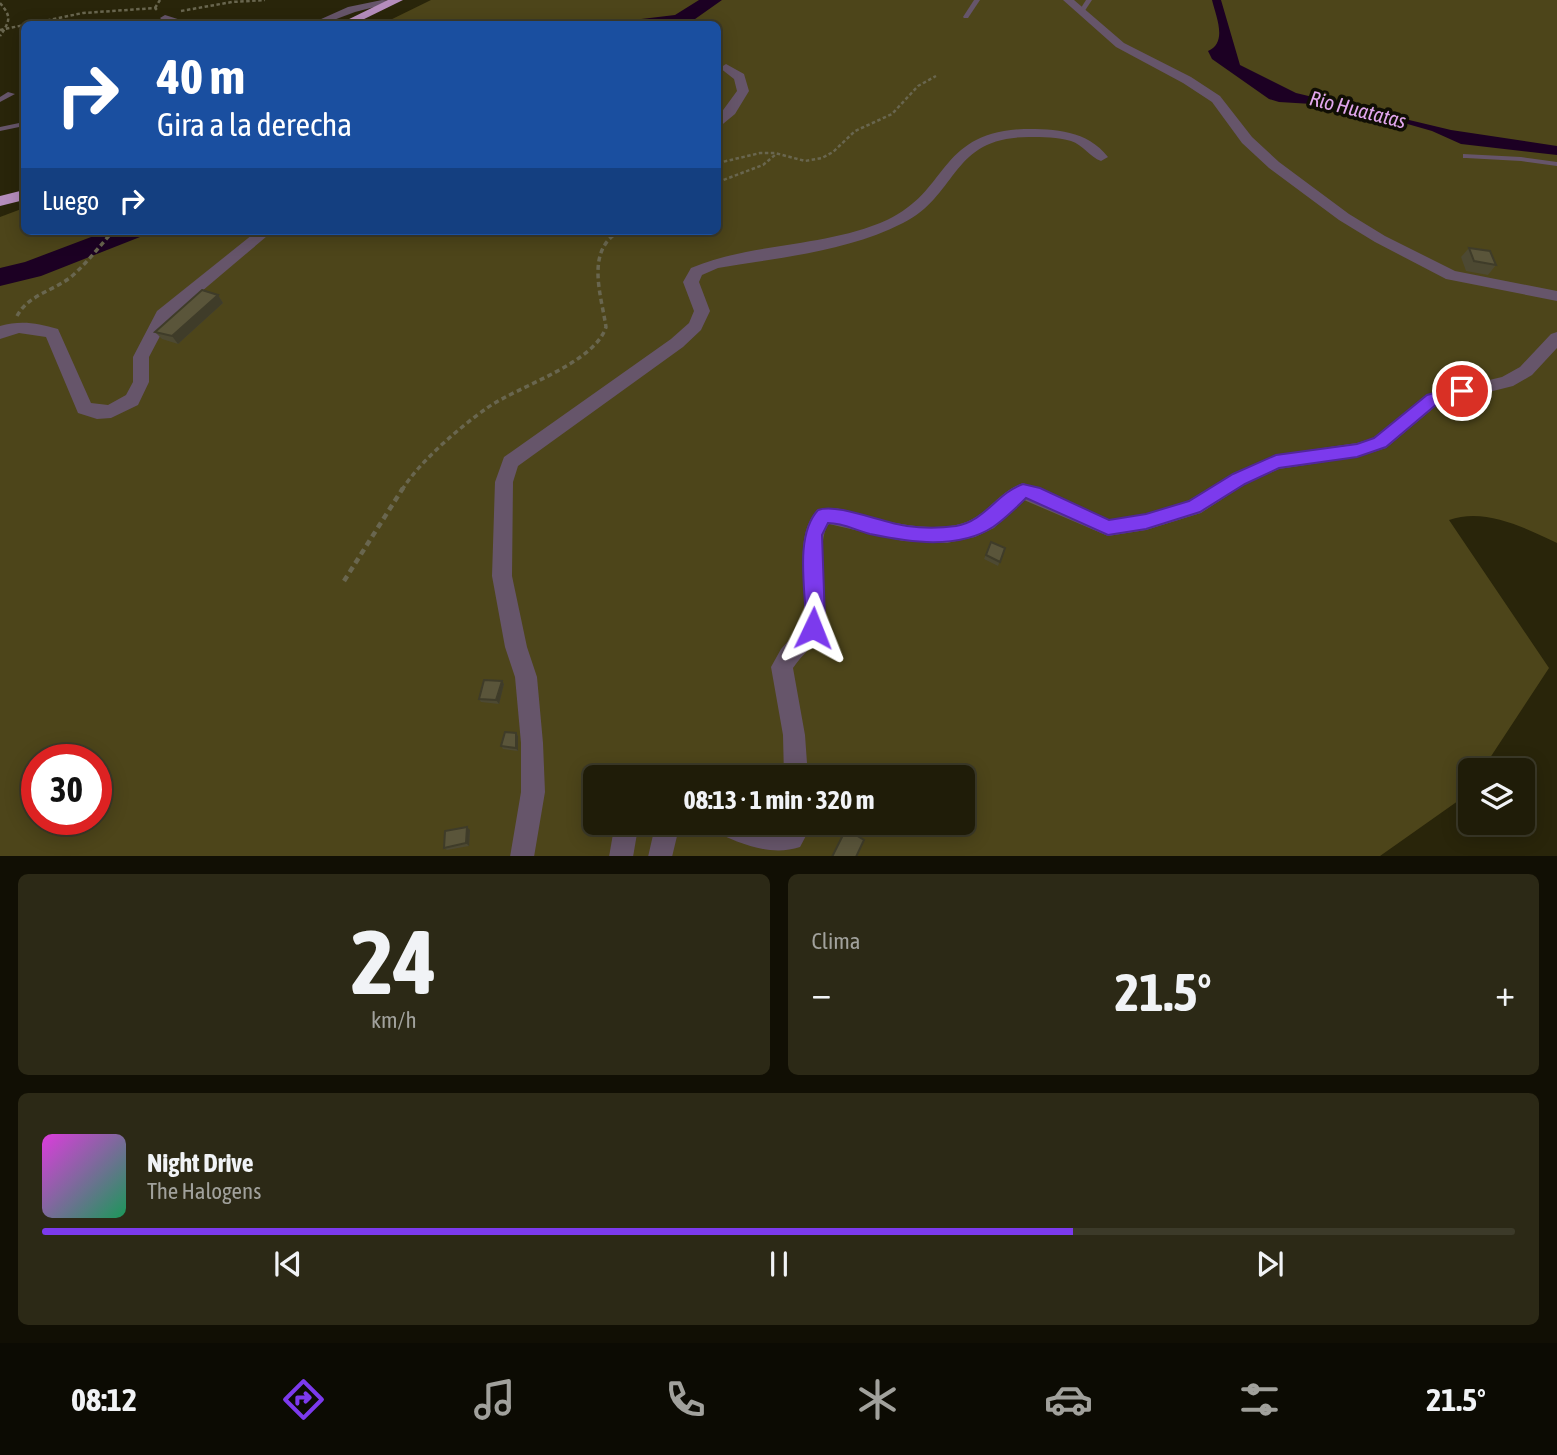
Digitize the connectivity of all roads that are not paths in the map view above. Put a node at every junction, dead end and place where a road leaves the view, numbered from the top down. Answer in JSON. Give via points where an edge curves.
{"nodes":[{"id":1,"x":977,"y":0,"type":"edge"},
{"id":2,"x":1068,"y":0,"type":"edge"},
{"id":3,"x":395,"y":1,"type":"edge"},
{"id":4,"x":1085,"y":6,"type":"edge"},
{"id":5,"x":966,"y":17,"type":"dead end"},
{"id":6,"x":165,"y":18,"type":"road end"},
{"id":7,"x":174,"y":21,"type":"edge"},
{"id":8,"x":322,"y":21,"type":"edge"},
{"id":9,"x":352,"y":21,"type":"edge"},
{"id":10,"x":726,"y":68,"type":"dead end"},
{"id":11,"x":11,"y":94,"type":"dead end"},
{"id":12,"x":0,"y":100,"type":"edge"},
{"id":13,"x":721,"y":121,"type":"edge"},
{"id":14,"x":21,"y":125,"type":"edge"},
{"id":15,"x":0,"y":129,"type":"edge"},
{"id":16,"x":1466,"y":156,"type":"dead end"},
{"id":17,"x":1101,"y":157,"type":"dead end"},
{"id":18,"x":1557,"y":164,"type":"edge"},
{"id":19,"x":21,"y":196,"type":"edge"},
{"id":20,"x":0,"y":201,"type":"edge"},
{"id":21,"x":261,"y":235,"type":"edge"},
{"id":22,"x":1557,"y":296,"type":"edge"},
{"id":23,"x":4,"y":331,"type":"edge"},
{"id":24,"x":1557,"y":338,"type":"edge"},
{"id":25,"x":795,"y":765,"type":"edge"},
{"id":26,"x":625,"y":835,"type":"edge"},
{"id":27,"x":665,"y":835,"type":"edge"},
{"id":28,"x":743,"y":835,"type":"edge"},
{"id":29,"x":797,"y":835,"type":"edge"},
{"id":30,"x":522,"y":856,"type":"edge"},
{"id":31,"x":621,"y":856,"type":"edge"},
{"id":32,"x":660,"y":856,"type":"edge"}],
"edges":[{"from":1,"to":5,"type":"lane"},
{"from":2,"to":4,"type":"street"},
{"from":3,"to":8,"type":"street","via":[[352,9]]},
{"from":3,"to":9,"type":"highway"},
{"from":4,"to":22,"type":"street","via":[[1120,45],[1216,99],[1247,140],[1274,165],[1391,246],[1451,275]]},
{"from":6,"to":7,"type":"street"},
{"from":10,"to":13,"type":"street","via":[[740,77],[743,91]]},
{"from":11,"to":12,"type":"lane"},
{"from":14,"to":15,"type":"lane"},
{"from":16,"to":18,"type":"lane"},
{"from":17,"to":30,"type":"street","via":[[1080,138],[1061,135],[1011,134],[980,141],[954,162],[914,211],[885,225],[853,238],[715,264],[696,272],[691,282],[702,311],[695,327],[510,461],[503,482],[502,576],[527,677],[532,743],[533,792]]},
{"from":19,"to":20,"type":"highway"},
{"from":21,"to":23,"type":"street","via":[[163,316],[141,357],[141,382],[131,400],[111,411],[84,408],[52,333],[35,328]]},
{"from":24,"to":25,"type":"street","via":[[1526,371],[1507,382],[1432,400],[1380,443],[1276,462],[1194,507],[1146,522],[1108,528],[1023,491],[986,523],[957,533],[909,534],[824,516],[813,535],[815,620],[806,639],[782,667]]},
{"from":26,"to":31,"type":"street"},
{"from":27,"to":32,"type":"street"},
{"from":28,"to":29,"type":"street","via":[[782,849],[791,846]]}]}
